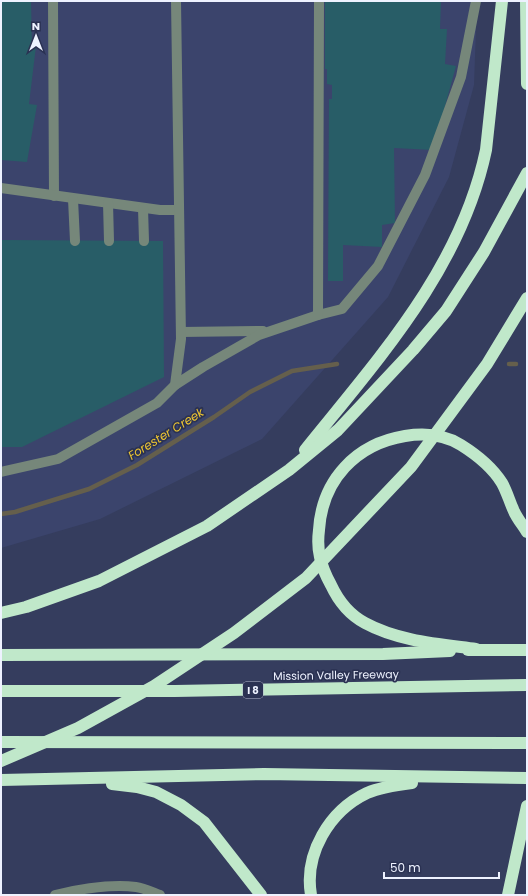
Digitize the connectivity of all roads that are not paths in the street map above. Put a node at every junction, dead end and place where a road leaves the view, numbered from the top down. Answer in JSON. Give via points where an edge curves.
{"nodes":[{"id":1,"x":52,"y":1,"type":"edge"},
{"id":2,"x":176,"y":1,"type":"edge"},
{"id":3,"x":319,"y":1,"type":"edge"},
{"id":4,"x":476,"y":1,"type":"edge"},
{"id":5,"x":502,"y":1,"type":"edge"},
{"id":6,"x":526,"y":1,"type":"edge"},
{"id":7,"x":527,"y":84,"type":"edge"},
{"id":8,"x":527,"y":173,"type":"edge"},
{"id":9,"x":1,"y":188,"type":"edge"},
{"id":10,"x":54,"y":196,"type":"junction"},
{"id":11,"x":73,"y":199,"type":"junction"},
{"id":12,"x":108,"y":203,"type":"junction"},
{"id":13,"x":143,"y":208,"type":"junction"},
{"id":14,"x":179,"y":210,"type":"junction"},
{"id":15,"x":75,"y":241,"type":"dead end"},
{"id":16,"x":109,"y":241,"type":"dead end"},
{"id":17,"x":144,"y":241,"type":"dead end"},
{"id":18,"x":527,"y":298,"type":"edge"},
{"id":19,"x":318,"y":315,"type":"junction"},
{"id":20,"x":269,"y":331,"type":"junction"},
{"id":21,"x":181,"y":332,"type":"junction"},
{"id":22,"x":175,"y":385,"type":"junction"},
{"id":23,"x":289,"y":470,"type":"junction"},
{"id":24,"x":1,"y":472,"type":"edge"},
{"id":25,"x":527,"y":532,"type":"edge"},
{"id":26,"x":1,"y":613,"type":"edge"},
{"id":27,"x":476,"y":649,"type":"junction"},
{"id":28,"x":527,"y":650,"type":"edge"},
{"id":29,"x":1,"y":655,"type":"edge"},
{"id":30,"x":527,"y":685,"type":"edge"},
{"id":31,"x":1,"y":691,"type":"edge"},
{"id":32,"x":1,"y":742,"type":"edge"},
{"id":33,"x":527,"y":743,"type":"edge"},
{"id":34,"x":1,"y":761,"type":"edge"},
{"id":35,"x":452,"y":778,"type":"junction"},
{"id":36,"x":527,"y":778,"type":"edge"},
{"id":37,"x":52,"y":779,"type":"junction"},
{"id":38,"x":1,"y":780,"type":"edge"},
{"id":39,"x":527,"y":806,"type":"edge"},
{"id":40,"x":55,"y":895,"type":"edge"},
{"id":41,"x":160,"y":895,"type":"edge"},
{"id":42,"x":261,"y":895,"type":"edge"},
{"id":43,"x":311,"y":895,"type":"edge"},
{"id":44,"x":508,"y":895,"type":"edge"}],
"edges":[{"from":1,"to":10,"type":"street"},
{"from":2,"to":14,"type":"street"},
{"from":3,"to":19,"type":"street"},
{"from":4,"to":19,"type":"street","via":[[461,77],[425,175],[378,266],[342,309]]},
{"from":5,"to":23,"type":"highway","via":[[482,170],[452,247],[422,300],[397,335]]},
{"from":6,"to":7,"type":"highway"},
{"from":8,"to":23,"type":"highway","via":[[484,252],[446,311],[338,430]]},
{"from":9,"to":10,"type":"street"},
{"from":10,"to":11,"type":"street"},
{"from":11,"to":12,"type":"street"},
{"from":11,"to":15,"type":"street"},
{"from":12,"to":13,"type":"street"},
{"from":12,"to":16,"type":"street"},
{"from":13,"to":14,"type":"street"},
{"from":13,"to":17,"type":"street"},
{"from":14,"to":21,"type":"street"},
{"from":18,"to":34,"type":"highway","bridge":true,"via":[[487,364],[411,467],[306,578],[234,633],[154,686],[78,728]]},
{"from":19,"to":20,"type":"street"},
{"from":20,"to":21,"type":"street"},
{"from":20,"to":22,"type":"street"},
{"from":21,"to":22,"type":"street"},
{"from":22,"to":24,"type":"street","via":[[157,403],[58,459]]},
{"from":23,"to":26,"type":"highway","via":[[207,526],[99,581],[26,607]]},
{"from":25,"to":27,"type":"highway","via":[[513,509],[503,484],[488,464],[459,444],[429,435],[396,438],[376,444],[362,452],[334,480],[325,496],[318,535],[319,556],[334,591],[349,611],[364,622],[386,632],[410,639]]},
{"from":27,"to":28,"type":"highway"},
{"from":27,"to":29,"type":"highway","via":[[383,654]]},
{"from":30,"to":31,"type":"highway","name":"Mission Valley Freeway","number":"I 8"},
{"from":32,"to":33,"type":"highway"},
{"from":35,"to":36,"type":"highway"},
{"from":35,"to":37,"type":"highway","via":[[264,774]]},
{"from":35,"to":43,"type":"highway","via":[[389,786],[366,794],[347,805],[331,820],[314,854],[310,872]]},
{"from":37,"to":38,"type":"highway"},
{"from":37,"to":42,"type":"highway","via":[[138,787],[156,792],[181,805],[204,822]]},
{"from":39,"to":44,"type":"highway"},
{"from":40,"to":41,"type":"street","via":[[116,886],[136,887]]}]}
